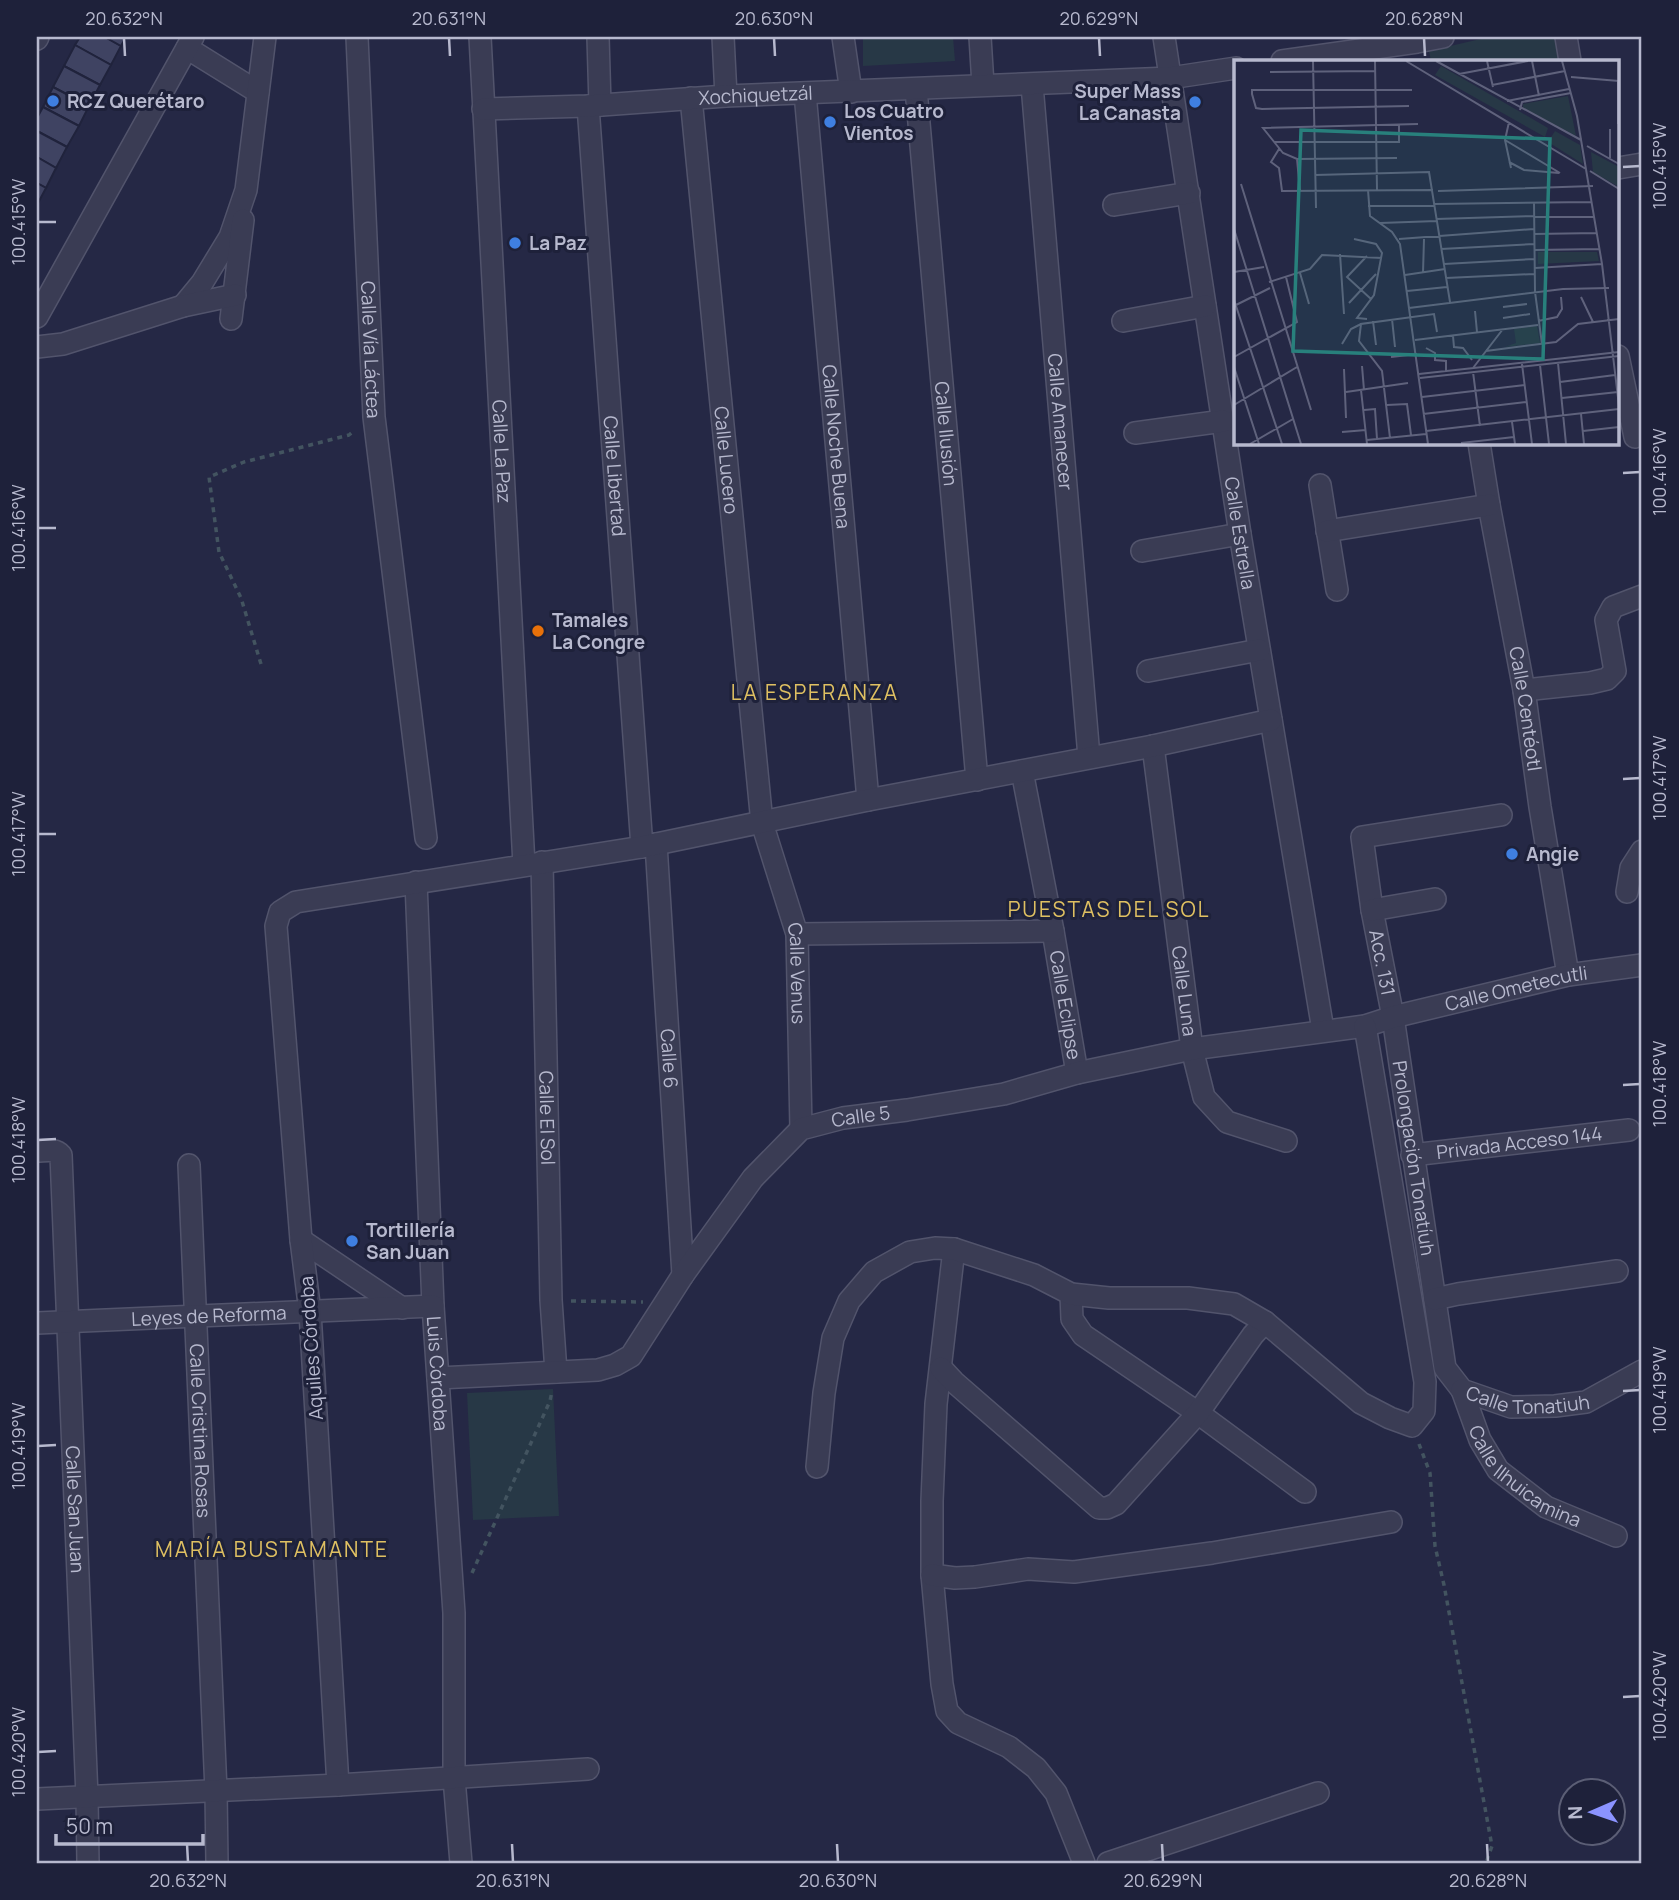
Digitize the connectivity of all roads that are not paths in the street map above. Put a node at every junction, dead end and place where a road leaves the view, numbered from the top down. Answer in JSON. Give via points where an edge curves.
{"nodes":[{"id":1,"x":265,"y":37,"type":"edge"},
{"id":2,"x":357,"y":37,"type":"edge"},
{"id":3,"x":480,"y":37,"type":"edge"},
{"id":4,"x":598,"y":37,"type":"edge"},
{"id":5,"x":723,"y":37,"type":"edge"},
{"id":6,"x":843,"y":37,"type":"edge"},
{"id":7,"x":980,"y":37,"type":"edge"},
{"id":8,"x":1164,"y":37,"type":"edge"},
{"id":9,"x":1443,"y":37,"type":"edge"},
{"id":10,"x":1566,"y":37,"type":"edge"},
{"id":11,"x":1389,"y":41,"type":"edge"},
{"id":12,"x":190,"y":42,"type":"edge"},
{"id":13,"x":1419,"y":52,"type":"edge"},
{"id":14,"x":1287,"y":60,"type":"edge"},
{"id":15,"x":1570,"y":60,"type":"edge"},
{"id":16,"x":1234,"y":68,"type":"edge"},
{"id":17,"x":1170,"y":78,"type":"junction"},
{"id":18,"x":1032,"y":85,"type":"junction"},
{"id":19,"x":983,"y":86,"type":"junction"},
{"id":20,"x":916,"y":89,"type":"junction"},
{"id":21,"x":258,"y":92,"type":"junction"},
{"id":22,"x":851,"y":92,"type":"junction"},
{"id":23,"x":804,"y":93,"type":"junction"},
{"id":24,"x":726,"y":96,"type":"junction"},
{"id":25,"x":691,"y":98,"type":"junction"},
{"id":26,"x":594,"y":105,"type":"junction"},
{"id":27,"x":483,"y":109,"type":"junction"},
{"id":28,"x":1642,"y":164,"type":"edge"},
{"id":29,"x":1620,"y":168,"type":"edge"},
{"id":30,"x":246,"y":190,"type":"junction"},
{"id":31,"x":1189,"y":193,"type":"junction"},
{"id":32,"x":1114,"y":205,"type":"dead end"},
{"id":33,"x":235,"y":295,"type":"junction"},
{"id":34,"x":183,"y":306,"type":"junction"},
{"id":35,"x":1205,"y":306,"type":"junction"},
{"id":36,"x":37,"y":317,"type":"edge"},
{"id":37,"x":231,"y":319,"type":"dead end"},
{"id":38,"x":1123,"y":321,"type":"dead end"},
{"id":39,"x":37,"y":347,"type":"edge"},
{"id":40,"x":1620,"y":367,"type":"edge"},
{"id":41,"x":1223,"y":421,"type":"junction"},
{"id":42,"x":1135,"y":433,"type":"dead end"},
{"id":43,"x":1632,"y":435,"type":"edge"},
{"id":44,"x":1481,"y":445,"type":"edge"},
{"id":45,"x":1320,"y":485,"type":"dead end"},
{"id":46,"x":1489,"y":505,"type":"junction"},
{"id":47,"x":1327,"y":531,"type":"junction"},
{"id":48,"x":1240,"y":534,"type":"junction"},
{"id":49,"x":1142,"y":551,"type":"dead end"},
{"id":50,"x":1337,"y":590,"type":"dead end"},
{"id":51,"x":1642,"y":596,"type":"edge"},
{"id":52,"x":1259,"y":650,"type":"junction"},
{"id":53,"x":1148,"y":671,"type":"dead end"},
{"id":54,"x":1524,"y":690,"type":"junction"},
{"id":55,"x":1271,"y":720,"type":"junction"},
{"id":56,"x":1153,"y":746,"type":"junction"},
{"id":57,"x":1089,"y":757,"type":"junction"},
{"id":58,"x":1021,"y":771,"type":"junction"},
{"id":59,"x":977,"y":780,"type":"junction"},
{"id":60,"x":868,"y":800,"type":"junction"},
{"id":61,"x":1501,"y":816,"type":"dead end"},
{"id":62,"x":762,"y":823,"type":"junction"},
{"id":63,"x":426,"y":838,"type":"dead end"},
{"id":64,"x":649,"y":845,"type":"junction"},
{"id":65,"x":1642,"y":851,"type":"edge"},
{"id":66,"x":533,"y":864,"type":"junction"},
{"id":67,"x":416,"y":882,"type":"junction"},
{"id":68,"x":1627,"y":892,"type":"dead end"},
{"id":69,"x":1435,"y":899,"type":"dead end"},
{"id":70,"x":1372,"y":910,"type":"junction"},
{"id":71,"x":1053,"y":932,"type":"junction"},
{"id":72,"x":797,"y":934,"type":"junction"},
{"id":73,"x":1642,"y":965,"type":"edge"},
{"id":74,"x":1569,"y":975,"type":"junction"},
{"id":75,"x":1393,"y":1017,"type":"junction"},
{"id":76,"x":1365,"y":1026,"type":"junction"},
{"id":77,"x":1323,"y":1030,"type":"junction"},
{"id":78,"x":1192,"y":1049,"type":"junction"},
{"id":79,"x":1077,"y":1073,"type":"junction"},
{"id":80,"x":801,"y":1129,"type":"junction"},
{"id":81,"x":1629,"y":1130,"type":"dead end"},
{"id":82,"x":1286,"y":1141,"type":"dead end"},
{"id":83,"x":37,"y":1151,"type":"edge"},
{"id":84,"x":1412,"y":1155,"type":"junction"},
{"id":85,"x":189,"y":1165,"type":"dead end"},
{"id":86,"x":301,"y":1240,"type":"junction"},
{"id":87,"x":954,"y":1248,"type":"junction"},
{"id":88,"x":1616,"y":1271,"type":"dead end"},
{"id":89,"x":683,"y":1275,"type":"junction"},
{"id":90,"x":1071,"y":1294,"type":"junction"},
{"id":91,"x":1435,"y":1299,"type":"junction"},
{"id":92,"x":433,"y":1306,"type":"junction"},
{"id":93,"x":402,"y":1308,"type":"junction"},
{"id":94,"x":310,"y":1312,"type":"junction"},
{"id":95,"x":195,"y":1317,"type":"junction"},
{"id":96,"x":67,"y":1322,"type":"junction"},
{"id":97,"x":1265,"y":1322,"type":"junction"},
{"id":98,"x":37,"y":1324,"type":"edge"},
{"id":99,"x":941,"y":1368,"type":"junction"},
{"id":100,"x":1642,"y":1371,"type":"edge"},
{"id":101,"x":556,"y":1372,"type":"junction"},
{"id":102,"x":438,"y":1378,"type":"junction"},
{"id":103,"x":1462,"y":1390,"type":"junction"},
{"id":104,"x":1198,"y":1413,"type":"junction"},
{"id":105,"x":817,"y":1466,"type":"dead end"},
{"id":106,"x":1305,"y":1492,"type":"dead end"},
{"id":107,"x":1391,"y":1522,"type":"dead end"},
{"id":108,"x":1616,"y":1536,"type":"dead end"},
{"id":109,"x":932,"y":1574,"type":"junction"},
{"id":110,"x":588,"y":1769,"type":"dead end"},
{"id":111,"x":454,"y":1778,"type":"junction"},
{"id":112,"x":338,"y":1785,"type":"junction"},
{"id":113,"x":216,"y":1791,"type":"junction"},
{"id":114,"x":1318,"y":1793,"type":"dead end"},
{"id":115,"x":87,"y":1797,"type":"junction"},
{"id":116,"x":37,"y":1799,"type":"edge"},
{"id":117,"x":88,"y":1863,"type":"edge"},
{"id":118,"x":217,"y":1863,"type":"edge"},
{"id":119,"x":461,"y":1863,"type":"edge"},
{"id":120,"x":1084,"y":1863,"type":"edge"},
{"id":121,"x":1108,"y":1863,"type":"edge"}],
"edges":[{"from":1,"to":21,"type":"street"},
{"from":2,"to":63,"type":"street","name":"Calle Vía Láctea","via":[[374,417]]},
{"from":3,"to":27,"type":"street","name":"Calle La Paz"},
{"from":4,"to":26,"type":"street","name":"Calle Libertad"},
{"from":5,"to":24,"type":"street"},
{"from":6,"to":22,"type":"street"},
{"from":7,"to":19,"type":"street"},
{"from":8,"to":17,"type":"street","name":"Calle Estrella"},
{"from":9,"to":13,"type":"street"},
{"from":10,"to":15,"type":"street"},
{"from":11,"to":13,"type":"street"},
{"from":11,"to":14,"type":"street"},
{"from":12,"to":21,"type":"street"},
{"from":12,"to":36,"type":"street"},
{"from":16,"to":17,"type":"street","name":"Xochiquetzál"},
{"from":17,"to":18,"type":"street","name":"Xochiquetzál"},
{"from":17,"to":31,"type":"street","name":"Calle Estrella"},
{"from":18,"to":19,"type":"street","name":"Xochiquetzál"},
{"from":18,"to":57,"type":"street","name":"Calle Amanecer"},
{"from":19,"to":20,"type":"street","name":"Xochiquetzál"},
{"from":20,"to":22,"type":"street","name":"Xochiquetzál"},
{"from":20,"to":59,"type":"street","name":"Calle Ilusión"},
{"from":21,"to":30,"type":"street"},
{"from":22,"to":23,"type":"street","name":"Xochiquetzál"},
{"from":23,"to":24,"type":"street","name":"Xochiquetzál"},
{"from":23,"to":60,"type":"street","name":"Calle Noche Buena"},
{"from":24,"to":25,"type":"street","name":"Xochiquetzál"},
{"from":25,"to":26,"type":"street","name":"Xochiquetzál"},
{"from":25,"to":62,"type":"street","name":"Calle Lucero"},
{"from":26,"to":27,"type":"street","name":"Xochiquetzál"},
{"from":26,"to":64,"type":"street","name":"Calle Libertad"},
{"from":27,"to":66,"type":"street","name":"Calle La Paz"},
{"from":28,"to":29,"type":"street"},
{"from":30,"to":33,"type":"street"},
{"from":30,"to":34,"type":"street","via":[[230,237]]},
{"from":31,"to":32,"type":"street"},
{"from":31,"to":35,"type":"street","name":"Calle Estrella"},
{"from":33,"to":34,"type":"street"},
{"from":33,"to":37,"type":"street"},
{"from":34,"to":39,"type":"street","via":[[62,344]]},
{"from":35,"to":38,"type":"street"},
{"from":35,"to":41,"type":"street","name":"Calle Estrella"},
{"from":40,"to":43,"type":"street"},
{"from":41,"to":42,"type":"street"},
{"from":41,"to":48,"type":"street","name":"Calle Estrella"},
{"from":44,"to":46,"type":"street","name":"Calle Centéotl"},
{"from":45,"to":47,"type":"street"},
{"from":46,"to":47,"type":"street"},
{"from":46,"to":54,"type":"street","name":"Calle Centéotl"},
{"from":47,"to":50,"type":"street"},
{"from":48,"to":49,"type":"street"},
{"from":48,"to":52,"type":"street","name":"Calle Estrella"},
{"from":51,"to":54,"type":"street","via":[[1612,607],[1606,620],[1615,671],[1607,679]]},
{"from":52,"to":53,"type":"street"},
{"from":52,"to":55,"type":"street","name":"Calle Estrella"},
{"from":54,"to":74,"type":"street","name":"Calle Centéotl"},
{"from":55,"to":56,"type":"street"},
{"from":55,"to":77,"type":"street","name":"Calle Estrella"},
{"from":56,"to":57,"type":"street"},
{"from":56,"to":78,"type":"street","name":"Calle Luna"},
{"from":57,"to":58,"type":"street"},
{"from":58,"to":59,"type":"street"},
{"from":58,"to":71,"type":"street","name":"Calle Eclipse"},
{"from":59,"to":60,"type":"street"},
{"from":60,"to":62,"type":"street"},
{"from":61,"to":70,"type":"street","name":"Acc. 131","via":[[1362,836]]},
{"from":62,"to":64,"type":"street"},
{"from":62,"to":72,"type":"street","name":"Calle Venus"},
{"from":64,"to":66,"type":"street"},
{"from":64,"to":89,"type":"street","name":"Calle 6"},
{"from":65,"to":68,"type":"street","via":[[1631,868]]},
{"from":66,"to":67,"type":"street"},
{"from":66,"to":101,"type":"street","name":"Calle El Sol"},
{"from":67,"to":86,"type":"street","name":"Aquiles Córdoba","via":[[296,902],[280,912],[276,926]]},
{"from":67,"to":92,"type":"street","name":"Luis Córdoba"},
{"from":69,"to":70,"type":"street"},
{"from":70,"to":75,"type":"street","name":"Acc. 131"},
{"from":71,"to":72,"type":"street"},
{"from":71,"to":79,"type":"street","name":"Calle Eclipse"},
{"from":72,"to":80,"type":"street","name":"Calle Venus"},
{"from":73,"to":74,"type":"street","name":"Calle Ometecutli"},
{"from":74,"to":75,"type":"street","name":"Calle Ometecutli"},
{"from":75,"to":76,"type":"street","name":"Calle 5"},
{"from":75,"to":84,"type":"street","name":"Prolongación Tonatíuh"},
{"from":76,"to":77,"type":"street","name":"Calle 5"},
{"from":76,"to":97,"type":"street","via":[[1425,1382],[1424,1411],[1412,1426],[1361,1403]]},
{"from":77,"to":78,"type":"street","name":"Calle 5"},
{"from":78,"to":79,"type":"street","name":"Calle 5"},
{"from":78,"to":82,"type":"street","name":"Calle Luna","via":[[1204,1097],[1227,1122]]},
{"from":79,"to":80,"type":"street","name":"Calle 5","via":[[1004,1094],[843,1118]]},
{"from":80,"to":89,"type":"street","via":[[753,1178]]},
{"from":81,"to":84,"type":"street","name":"Privada Acceso 144"},
{"from":83,"to":96,"type":"street","name":"Calle San Juan","via":[[54,1150],[61,1155]]},
{"from":84,"to":91,"type":"street","name":"Prolongación Tonatíuh"},
{"from":85,"to":95,"type":"street","name":"Calle Cristina Rosas"},
{"from":86,"to":93,"type":"street"},
{"from":86,"to":94,"type":"street","name":"Aquiles Córdoba"},
{"from":87,"to":90,"type":"street","via":[[1034,1275]]},
{"from":87,"to":99,"type":"street"},
{"from":87,"to":105,"type":"street","via":[[910,1252],[874,1272],[849,1301],[833,1338]]},
{"from":88,"to":91,"type":"street"},
{"from":89,"to":101,"type":"street","via":[[632,1356],[598,1370]]},
{"from":90,"to":97,"type":"street","via":[[1234,1304]]},
{"from":90,"to":104,"type":"street","via":[[1072,1319],[1083,1335]]},
{"from":91,"to":103,"type":"street","name":"Calle Tonatiuh","via":[[1445,1368]]},
{"from":92,"to":93,"type":"street","name":"Leyes de Reforma"},
{"from":92,"to":102,"type":"street","name":"Luis Córdoba"},
{"from":93,"to":94,"type":"street","name":"Leyes de Reforma"},
{"from":94,"to":95,"type":"street","name":"Leyes de Reforma"},
{"from":94,"to":112,"type":"street","name":"Aquiles Córdoba"},
{"from":95,"to":96,"type":"street","name":"Leyes de Reforma"},
{"from":95,"to":113,"type":"street","name":"Calle Cristina Rosas"},
{"from":96,"to":98,"type":"street","name":"Leyes de Reforma"},
{"from":96,"to":115,"type":"street","name":"Calle San Juan"},
{"from":97,"to":104,"type":"street"},
{"from":99,"to":104,"type":"street","via":[[1099,1508],[1116,1504]]},
{"from":99,"to":109,"type":"street"},
{"from":100,"to":103,"type":"street","name":"Calle Tonatiuh","via":[[1586,1402],[1511,1407]]},
{"from":101,"to":102,"type":"street"},
{"from":102,"to":111,"type":"street","name":"Luis Córdoba","via":[[454,1613]]},
{"from":103,"to":108,"type":"street","name":"Calle Ilhuicamina","via":[[1480,1440],[1498,1470],[1546,1507]]},
{"from":104,"to":106,"type":"street"},
{"from":107,"to":109,"type":"street","via":[[1074,1572],[1028,1569],[954,1578]]},
{"from":109,"to":120,"type":"street","via":[[947,1711],[958,1723],[1009,1747],[1036,1768],[1056,1793]]},
{"from":110,"to":111,"type":"street"},
{"from":111,"to":112,"type":"street"},
{"from":111,"to":119,"type":"street","name":"Luis Córdoba"},
{"from":112,"to":113,"type":"street"},
{"from":113,"to":115,"type":"street"},
{"from":113,"to":118,"type":"street","name":"Calle Cristina Rosas"},
{"from":114,"to":121,"type":"street"},
{"from":115,"to":116,"type":"street"},
{"from":115,"to":117,"type":"street","name":"Calle San Juan"}]}
